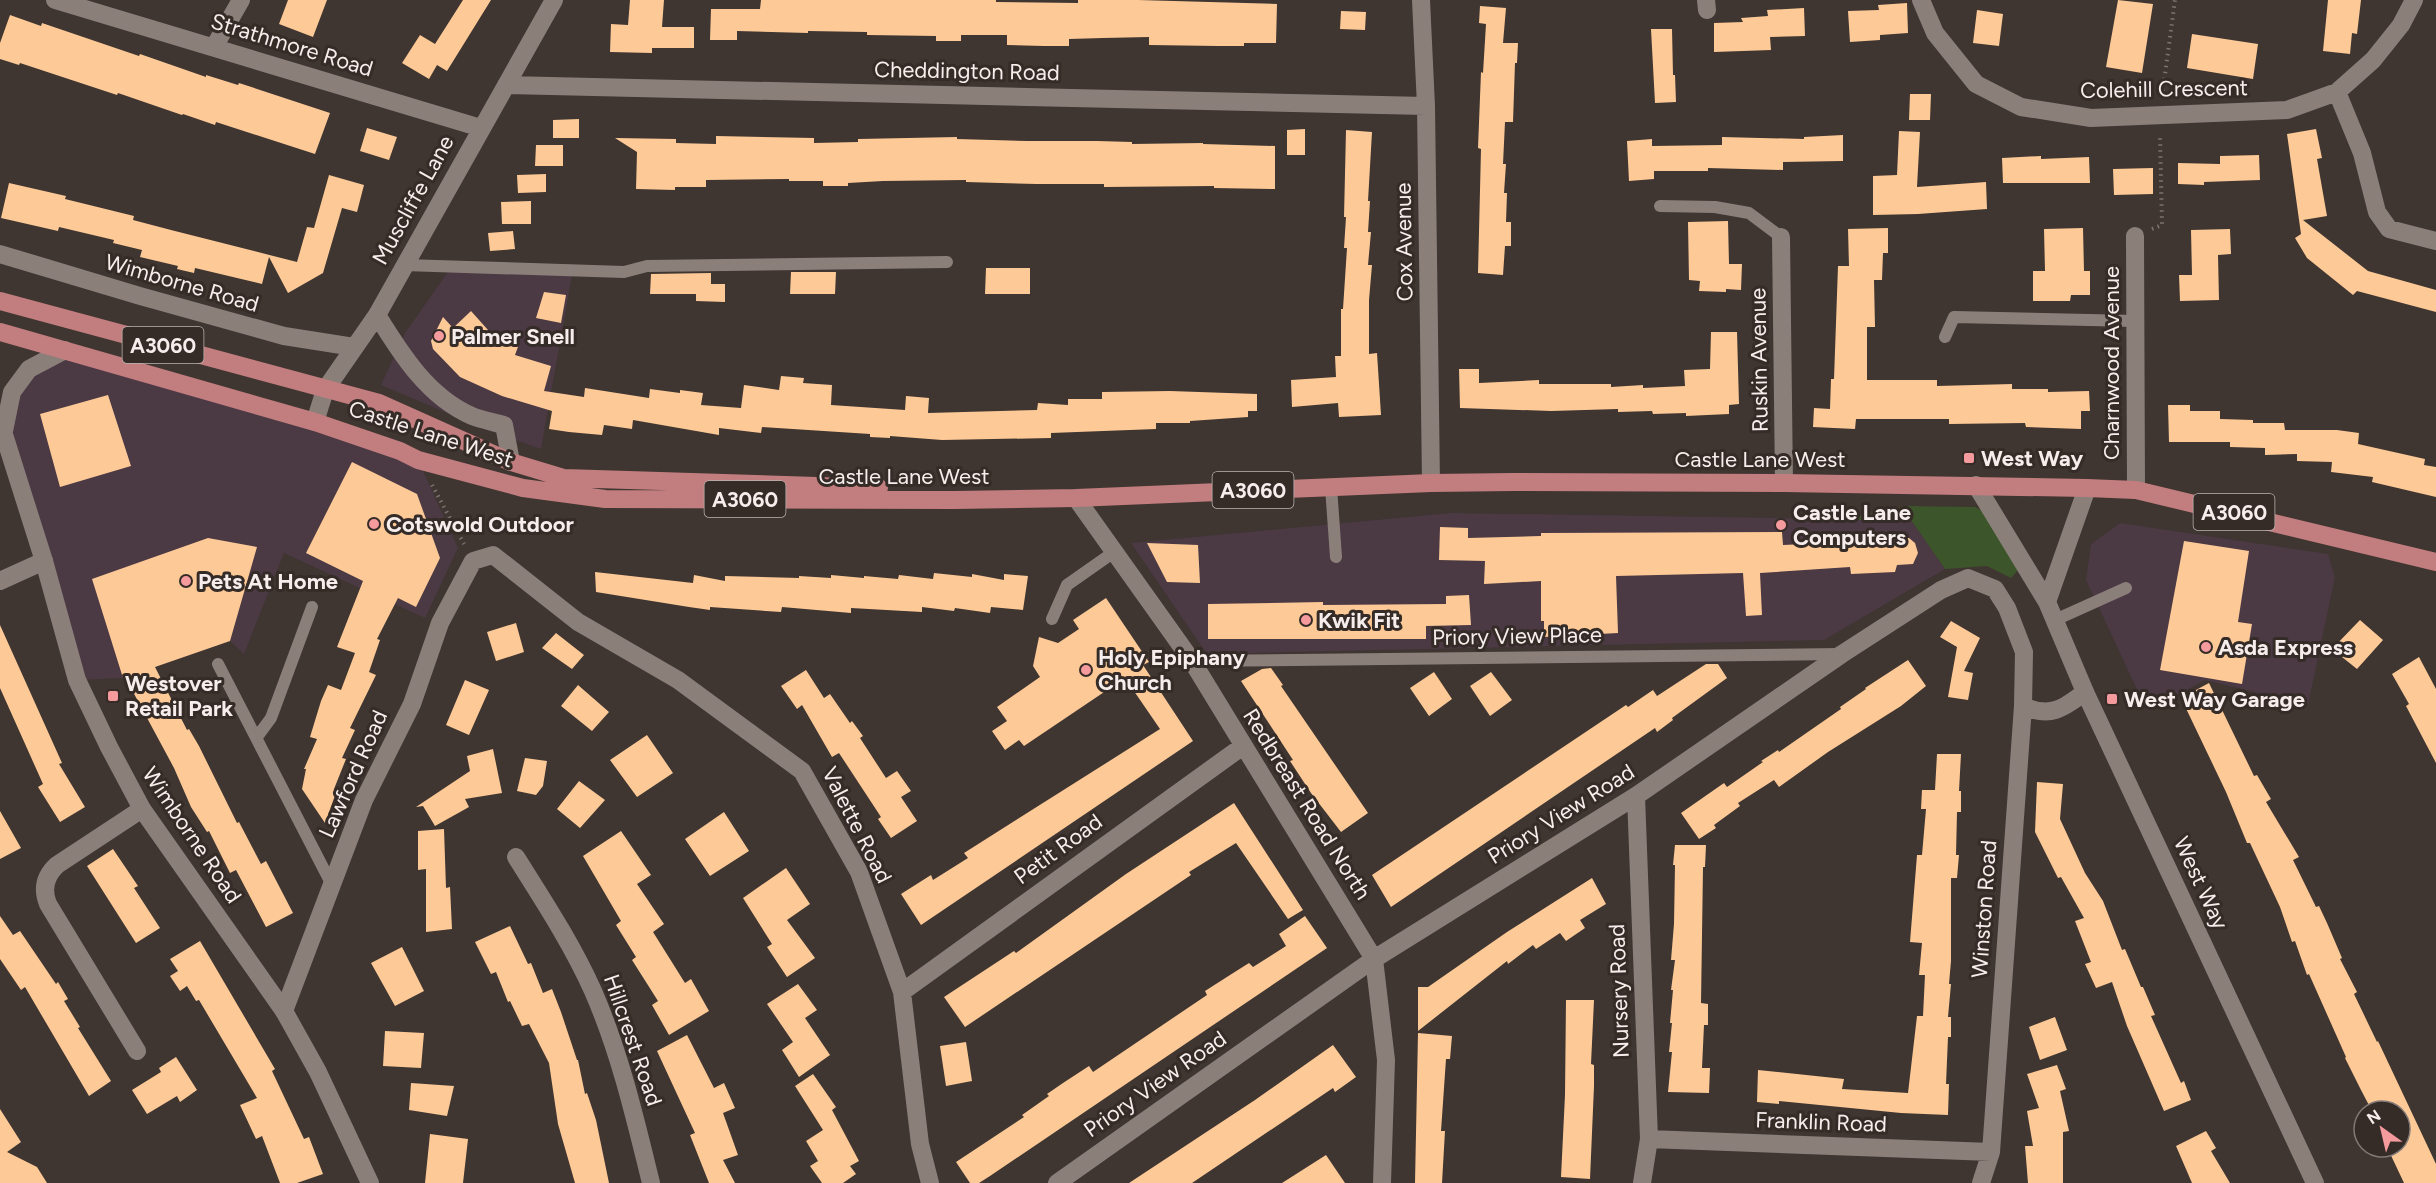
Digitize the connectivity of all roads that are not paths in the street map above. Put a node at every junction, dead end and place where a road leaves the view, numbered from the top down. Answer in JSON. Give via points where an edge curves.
{"nodes":[{"id":1,"x":55,"y":0,"type":"edge"},
{"id":2,"x":241,"y":0,"type":"edge"},
{"id":3,"x":554,"y":0,"type":"edge"},
{"id":4,"x":1421,"y":0,"type":"edge"},
{"id":5,"x":1921,"y":0,"type":"edge"},
{"id":6,"x":2414,"y":0,"type":"edge"},
{"id":7,"x":214,"y":47,"type":"junction"},
{"id":8,"x":506,"y":85,"type":"junction"},
{"id":9,"x":2337,"y":92,"type":"junction"},
{"id":10,"x":1426,"y":105,"type":"junction"},
{"id":11,"x":481,"y":128,"type":"junction"},
{"id":12,"x":1660,"y":206,"type":"dead end"},
{"id":13,"x":1781,"y":237,"type":"joint"},
{"id":14,"x":2135,"y":237,"type":"road end"},
{"id":15,"x":2436,"y":241,"type":"edge"},
{"id":16,"x":0,"y":254,"type":"edge"},
{"id":17,"x":947,"y":262,"type":"dead end"},
{"id":18,"x":404,"y":264,"type":"junction"},
{"id":19,"x":0,"y":301,"type":"edge"},
{"id":20,"x":377,"y":315,"type":"junction"},
{"id":21,"x":2135,"y":321,"type":"junction"},
{"id":22,"x":0,"y":332,"type":"edge"},
{"id":23,"x":1945,"y":337,"type":"dead end"},
{"id":24,"x":354,"y":347,"type":"junction"},
{"id":25,"x":65,"y":350,"type":"junction"},
{"id":26,"x":326,"y":390,"type":"junction"},
{"id":27,"x":315,"y":422,"type":"junction"},
{"id":28,"x":2,"y":427,"type":"edge"},
{"id":29,"x":511,"y":462,"type":"junction"},
{"id":30,"x":1431,"y":483,"type":"junction"},
{"id":31,"x":1784,"y":483,"type":"junction"},
{"id":32,"x":1976,"y":485,"type":"junction"},
{"id":33,"x":1331,"y":487,"type":"junction"},
{"id":34,"x":2087,"y":488,"type":"junction"},
{"id":35,"x":2136,"y":490,"type":"junction"},
{"id":36,"x":1076,"y":498,"type":"junction"},
{"id":37,"x":1114,"y":552,"type":"junction"},
{"id":38,"x":1336,"y":557,"type":"dead end"},
{"id":39,"x":44,"y":561,"type":"junction"},
{"id":40,"x":473,"y":561,"type":"joint"},
{"id":41,"x":2436,"y":562,"type":"edge"},
{"id":42,"x":0,"y":581,"type":"edge"},
{"id":43,"x":2126,"y":588,"type":"dead end"},
{"id":44,"x":2047,"y":602,"type":"junction"},
{"id":45,"x":312,"y":607,"type":"dead end"},
{"id":46,"x":1052,"y":619,"type":"dead end"},
{"id":47,"x":2055,"y":620,"type":"junction"},
{"id":48,"x":1842,"y":654,"type":"junction"},
{"id":49,"x":1192,"y":660,"type":"junction"},
{"id":50,"x":218,"y":664,"type":"dead end"},
{"id":51,"x":2085,"y":692,"type":"junction"},
{"id":52,"x":2023,"y":706,"type":"junction"},
{"id":53,"x":257,"y":737,"type":"junction"},
{"id":54,"x":1243,"y":746,"type":"junction"},
{"id":55,"x":1636,"y":796,"type":"junction"},
{"id":56,"x":142,"y":809,"type":"junction"},
{"id":57,"x":516,"y":857,"type":"dead end"},
{"id":58,"x":332,"y":885,"type":"junction"},
{"id":59,"x":1374,"y":959,"type":"junction"},
{"id":60,"x":902,"y":992,"type":"junction"},
{"id":61,"x":284,"y":1011,"type":"junction"},
{"id":62,"x":137,"y":1050,"type":"dead end"},
{"id":63,"x":1649,"y":1139,"type":"junction"},
{"id":64,"x":1991,"y":1152,"type":"junction"},
{"id":65,"x":370,"y":1183,"type":"edge"},
{"id":66,"x":651,"y":1183,"type":"edge"},
{"id":67,"x":930,"y":1183,"type":"edge"},
{"id":68,"x":1057,"y":1183,"type":"edge"},
{"id":69,"x":1382,"y":1183,"type":"edge"},
{"id":70,"x":1642,"y":1183,"type":"edge"},
{"id":71,"x":1981,"y":1183,"type":"edge"},
{"id":72,"x":2315,"y":1183,"type":"edge"}],
"edges":[{"from":1,"to":7,"type":"street","name":"Strathmore Road"},
{"from":2,"to":7,"type":"street"},
{"from":3,"to":8,"type":"street","name":"Muscliffe Lane"},
{"from":4,"to":10,"type":"street","name":"Cox Avenue"},
{"from":5,"to":9,"type":"street","name":"Colehill Crescent","via":[[1935,33],[1976,84],[2021,107],[2091,118],[2287,110]]},
{"from":6,"to":9,"type":"street","name":"Colehill Crescent","via":[[2402,25],[2373,60]]},
{"from":7,"to":11,"type":"street","name":"Strathmore Road"},
{"from":8,"to":10,"type":"street","name":"Cheddington Road"},
{"from":8,"to":11,"type":"street","name":"Muscliffe Lane"},
{"from":9,"to":15,"type":"street","via":[[2362,153],[2377,212],[2389,229]]},
{"from":10,"to":30,"type":"street","name":"Cox Avenue"},
{"from":11,"to":18,"type":"street","name":"Muscliffe Lane"},
{"from":12,"to":13,"type":"lane","via":[[1715,207],[1749,213]]},
{"from":13,"to":31,"type":"street","name":"Ruskin Avenue"},
{"from":14,"to":21,"type":"street","name":"Charnwood Avenue"},
{"from":16,"to":24,"type":"street","name":"Wimborne Road","via":[[284,336]]},
{"from":17,"to":18,"type":"lane","via":[[646,266],[624,272]]},
{"from":18,"to":20,"type":"street","name":"Muscliffe Lane"},
{"from":19,"to":26,"type":"main road","name":"Castle Lane West","number":"A3060"},
{"from":20,"to":24,"type":"street","name":"Muscliffe Lane"},
{"from":20,"to":29,"type":"street","name":"Castle Lane West","via":[[405,360],[442,397],[472,416],[504,425]]},
{"from":21,"to":23,"type":"lane","via":[[1954,317]]},
{"from":21,"to":35,"type":"street","name":"Charnwood Avenue"},
{"from":22,"to":25,"type":"main road","name":"Castle Lane West","number":"A3060"},
{"from":24,"to":26,"type":"street","name":"Muscliffe Lane"},
{"from":25,"to":27,"type":"main road","name":"Castle Lane West","number":"A3060"},
{"from":25,"to":28,"type":"street","via":[[29,369],[12,392]]},
{"from":26,"to":27,"type":"street","name":"Muscliffe Lane"},
{"from":26,"to":29,"type":"main road","name":"Castle Lane West","number":"A3060","via":[[379,403]]},
{"from":27,"to":36,"type":"main road","name":"Castle Lane West","number":"A3060","via":[[418,460],[523,488],[605,499]]},
{"from":28,"to":39,"type":"street","name":"Wimborne Road"},
{"from":29,"to":36,"type":"main road","name":"Castle Lane West","number":"A3060","via":[[564,478]]},
{"from":30,"to":31,"type":"main road","name":"Castle Lane West","number":"A3060"},
{"from":30,"to":33,"type":"main road","name":"Castle Lane West","number":"A3060"},
{"from":31,"to":32,"type":"main road","name":"Castle Lane West","number":"A3060"},
{"from":32,"to":34,"type":"main road","name":"Castle Lane West","number":"A3060"},
{"from":32,"to":44,"type":"street","name":"West Way"},
{"from":33,"to":36,"type":"main road","name":"Castle Lane West","number":"A3060"},
{"from":33,"to":38,"type":"lane"},
{"from":34,"to":35,"type":"main road","name":"Castle Lane West","number":"A3060"},
{"from":34,"to":44,"type":"street"},
{"from":35,"to":41,"type":"main road","name":"Castle Lane West","number":"A3060"},
{"from":36,"to":37,"type":"street","name":"Redbreast Road North"},
{"from":37,"to":46,"type":"lane","via":[[1067,585]]},
{"from":37,"to":49,"type":"street","name":"Redbreast Road North"},
{"from":39,"to":42,"type":"street"},
{"from":39,"to":56,"type":"street","name":"Wimborne Road","via":[[77,680]]},
{"from":40,"to":58,"type":"street","name":"Lawford Road","via":[[440,623],[412,704],[364,800]]},
{"from":40,"to":60,"type":"street","name":"Valette Road","via":[[493,555],[578,622],[678,680],[802,771],[859,872]]},
{"from":43,"to":47,"type":"lane"},
{"from":44,"to":47,"type":"street","name":"West Way"},
{"from":45,"to":53,"type":"lane","via":[[271,718]]},
{"from":47,"to":51,"type":"street","name":"West Way"},
{"from":48,"to":49,"type":"lane","name":"Priory View Place"},
{"from":48,"to":52,"type":"street","name":"Priory View Road","via":[[1941,590],[1968,578],[1995,589],[2007,608],[2024,652]]},
{"from":48,"to":55,"type":"street","name":"Priory View Road"},
{"from":49,"to":54,"type":"street","name":"Redbreast Road North"},
{"from":50,"to":53,"type":"lane"},
{"from":51,"to":52,"type":"street","via":[[2065,708],[2039,713]]},
{"from":51,"to":72,"type":"street","name":"West Way"},
{"from":52,"to":64,"type":"street","name":"Winston Road"},
{"from":53,"to":58,"type":"lane"},
{"from":54,"to":59,"type":"street","name":"Redbreast Road North"},
{"from":54,"to":60,"type":"street","name":"Petit Road"},
{"from":55,"to":59,"type":"street","name":"Priory View Road"},
{"from":55,"to":63,"type":"street","name":"Nursery Road"},
{"from":56,"to":61,"type":"street","name":"Wimborne Road"},
{"from":56,"to":62,"type":"street","via":[[57,865],[47,877],[45,891],[48,904]]},
{"from":57,"to":66,"type":"street","name":"Hillcrest Road","via":[[592,990],[626,1080]]},
{"from":58,"to":61,"type":"street","name":"Lawford Road"},
{"from":59,"to":68,"type":"street","name":"Priory View Road"},
{"from":59,"to":69,"type":"street","via":[[1386,1060]]},
{"from":60,"to":67,"type":"street","name":"Valette Road","via":[[920,1144]]},
{"from":61,"to":65,"type":"street","name":"Wimborne Road","via":[[318,1072]]},
{"from":63,"to":64,"type":"street","name":"Franklin Road"},
{"from":63,"to":70,"type":"street","name":"Nursery Road"},
{"from":64,"to":71,"type":"street","name":"Winston Road"}]}
